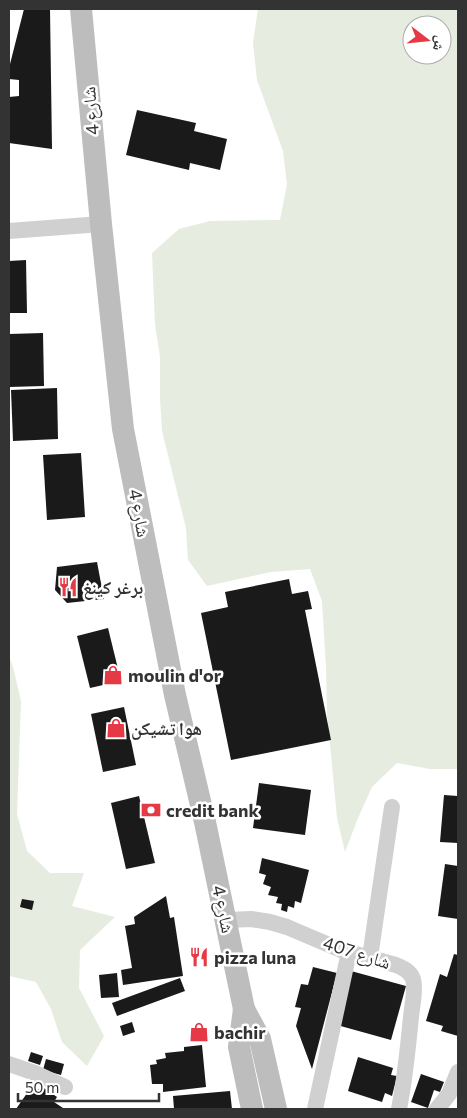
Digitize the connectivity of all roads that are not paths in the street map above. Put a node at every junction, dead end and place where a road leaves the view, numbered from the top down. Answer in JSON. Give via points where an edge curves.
{"nodes":[{"id":1,"x":81,"y":9,"type":"edge"},
{"id":2,"x":100,"y":224,"type":"junction"},
{"id":3,"x":9,"y":231,"type":"edge"},
{"id":4,"x":392,"y":807,"type":"dead end"},
{"id":5,"x":227,"y":920,"type":"junction"},
{"id":6,"x":349,"y":952,"type":"junction"},
{"id":7,"x":370,"y":957,"type":"junction"},
{"id":8,"x":244,"y":1010,"type":"junction"},
{"id":9,"x":9,"y":1064,"type":"edge"},
{"id":10,"x":458,"y":1072,"type":"edge"},
{"id":11,"x":65,"y":1087,"type":"dead end"},
{"id":12,"x":452,"y":1102,"type":"edge"},
{"id":13,"x":252,"y":1109,"type":"edge"},
{"id":14,"x":276,"y":1109,"type":"edge"},
{"id":15,"x":314,"y":1109,"type":"edge"},
{"id":16,"x":399,"y":1109,"type":"edge"},
{"id":17,"x":437,"y":1109,"type":"edge"}],
"edges":[{"from":1,"to":2,"type":"main road","name":"شارع 4"},
{"from":2,"to":3,"type":"street"},
{"from":2,"to":5,"type":"main road","name":"شارع 4","via":[[123,429],[175,695]]},
{"from":4,"to":7,"type":"street"},
{"from":5,"to":6,"type":"street","name":"شارع 407","via":[[270,922]]},
{"from":5,"to":8,"type":"main road","name":"شارع 4"},
{"from":6,"to":7,"type":"street","name":"شارع 407"},
{"from":6,"to":15,"type":"street"},
{"from":7,"to":16,"type":"street","name":"شارع 407","via":[[405,968],[413,978]]},
{"from":8,"to":13,"type":"main road","name":"شارع 4","via":[[239,1047]]},
{"from":8,"to":14,"type":"main road","name":"شارع 4","via":[[260,1039]]},
{"from":9,"to":11,"type":"street"},
{"from":10,"to":12,"type":"street"},
{"from":12,"to":17,"type":"street"}]}
